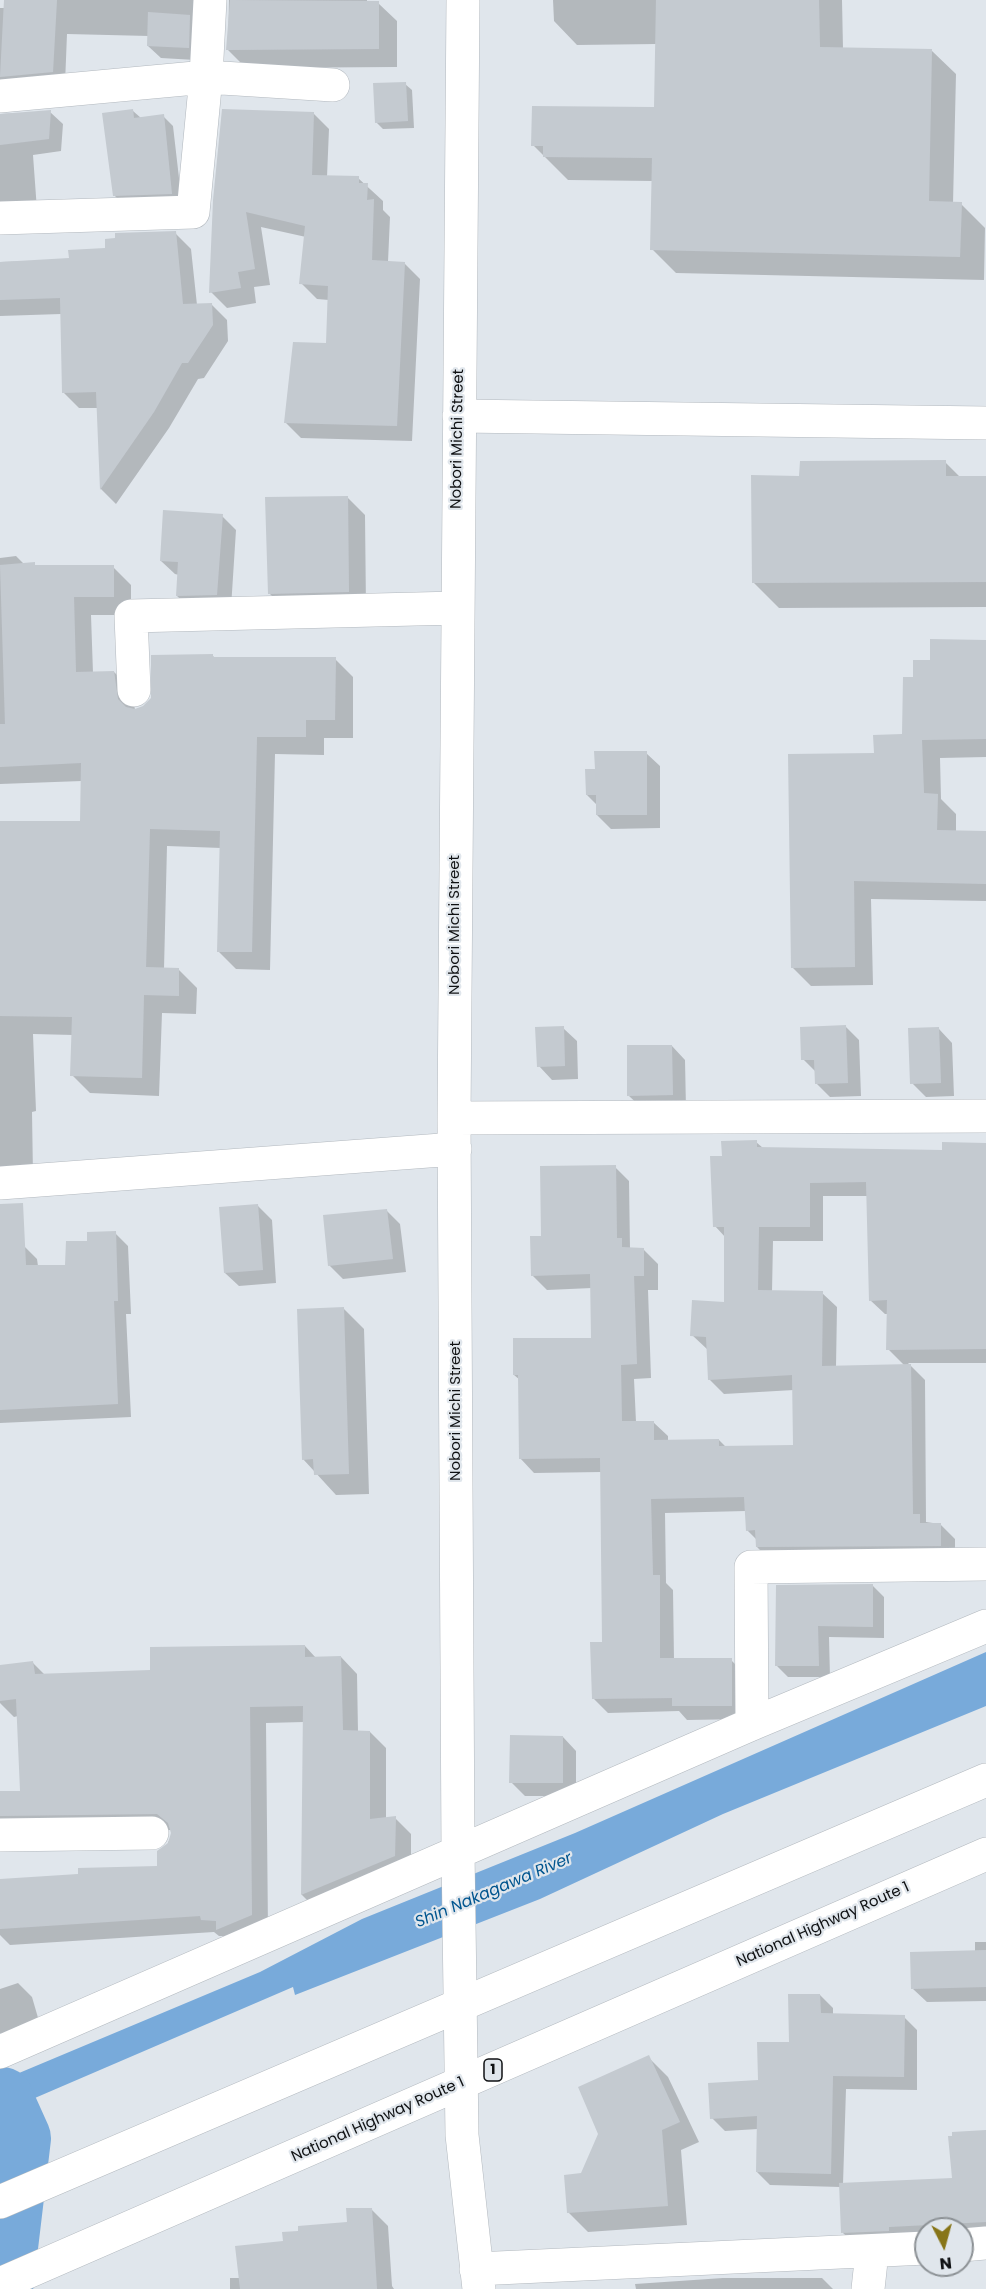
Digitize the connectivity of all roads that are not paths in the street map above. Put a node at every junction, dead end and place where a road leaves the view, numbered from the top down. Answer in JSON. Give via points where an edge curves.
{"nodes":[{"id":1,"x":210,"y":0,"type":"edge"},
{"id":2,"x":463,"y":0,"type":"edge"},
{"id":3,"x":206,"y":77,"type":"junction"},
{"id":4,"x":333,"y":85,"type":"dead end"},
{"id":5,"x":0,"y":96,"type":"edge"},
{"id":6,"x":0,"y":218,"type":"edge"},
{"id":7,"x":459,"y":416,"type":"junction"},
{"id":8,"x":986,"y":423,"type":"edge"},
{"id":9,"x":456,"y":608,"type":"junction"},
{"id":10,"x":134,"y":690,"type":"dead end"},
{"id":11,"x":986,"y":1116,"type":"edge"},
{"id":12,"x":454,"y":1134,"type":"junction"},
{"id":13,"x":0,"y":1183,"type":"edge"},
{"id":14,"x":986,"y":1564,"type":"edge"},
{"id":15,"x":986,"y":1626,"type":"edge"},
{"id":16,"x":752,"y":1724,"type":"junction"},
{"id":17,"x":986,"y":1780,"type":"edge"},
{"id":18,"x":152,"y":1833,"type":"dead end"},
{"id":19,"x":0,"y":1835,"type":"edge"},
{"id":20,"x":458,"y":1851,"type":"junction"},
{"id":21,"x":986,"y":1854,"type":"edge"},
{"id":22,"x":459,"y":1992,"type":"junction"},
{"id":23,"x":0,"y":2052,"type":"edge"},
{"id":24,"x":461,"y":2084,"type":"junction"},
{"id":25,"x":0,"y":2202,"type":"edge"},
{"id":26,"x":914,"y":2249,"type":"edge"},
{"id":27,"x":872,"y":2252,"type":"junction"},
{"id":28,"x":618,"y":2276,"type":"edge"},
{"id":29,"x":478,"y":2279,"type":"edge"},
{"id":30,"x":13,"y":2283,"type":"edge"},
{"id":31,"x":868,"y":2289,"type":"edge"}],
"edges":[{"from":1,"to":3,"type":"main road"},
{"from":2,"to":7,"type":"main road","name":"Nobori Michi Street"},
{"from":3,"to":4,"type":"main road"},
{"from":3,"to":5,"type":"main road"},
{"from":3,"to":6,"type":"main road","via":[[193,212]]},
{"from":7,"to":8,"type":"main road"},
{"from":7,"to":9,"type":"main road","name":"Nobori Michi Street"},
{"from":9,"to":10,"type":"main road","via":[[131,616]]},
{"from":9,"to":12,"type":"main road","name":"Nobori Michi Street"},
{"from":11,"to":12,"type":"main road"},
{"from":12,"to":13,"type":"main road"},
{"from":12,"to":20,"type":"main road","name":"Nobori Michi Street"},
{"from":14,"to":16,"type":"main road","via":[[751,1567]]},
{"from":15,"to":16,"type":"main road"},
{"from":16,"to":20,"type":"main road"},
{"from":17,"to":22,"type":"main road"},
{"from":18,"to":19,"type":"main road"},
{"from":20,"to":22,"type":"main road","name":"Nobori Michi Street"},
{"from":20,"to":23,"type":"main road"},
{"from":21,"to":24,"type":"main road","name":"National Highway Route 1","number":"1"},
{"from":22,"to":24,"type":"main road","name":"Nobori Michi Street"},
{"from":22,"to":25,"type":"main road"},
{"from":24,"to":29,"type":"main road","name":"Nobori Michi Street","via":[[462,2135]]},
{"from":24,"to":30,"type":"main road","name":"National Highway Route 1","number":"1"},
{"from":26,"to":27,"type":"main road"},
{"from":27,"to":28,"type":"main road"},
{"from":27,"to":31,"type":"main road"},
{"from":28,"to":29,"type":"main road"}]}
